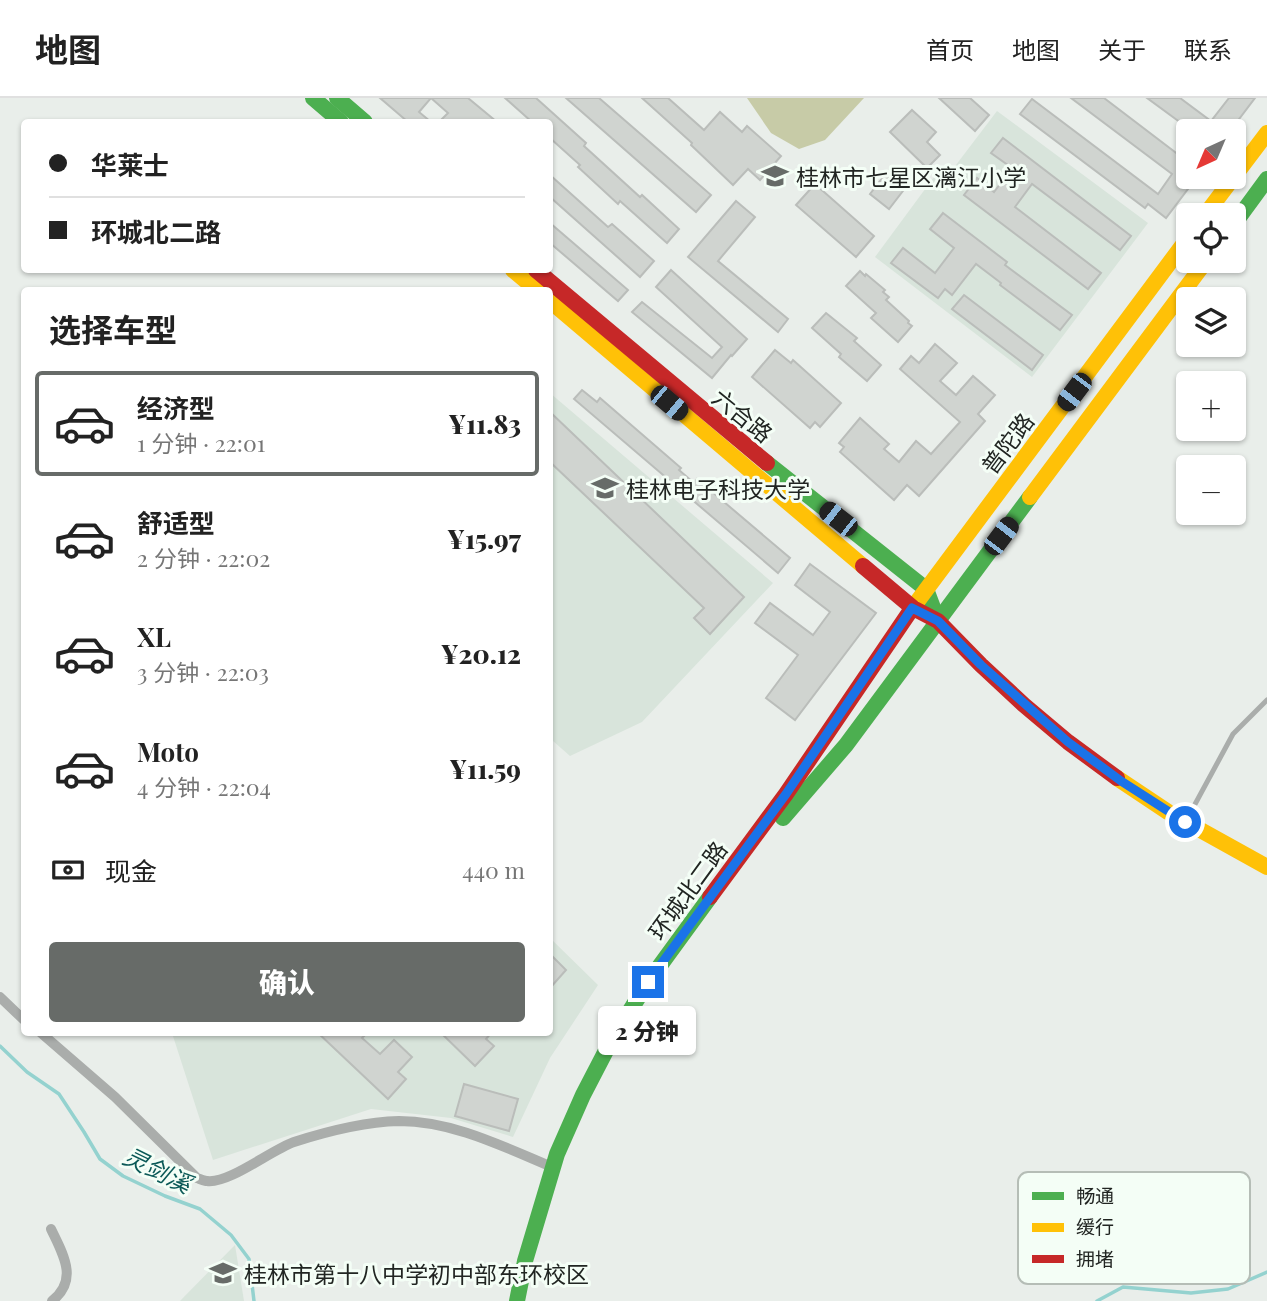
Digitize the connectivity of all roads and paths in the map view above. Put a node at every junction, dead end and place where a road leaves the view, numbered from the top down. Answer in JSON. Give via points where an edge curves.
{"nodes":[{"id":1,"x":313,"y":98,"type":"edge"},
{"id":2,"x":338,"y":106,"type":"edge"},
{"id":3,"x":360,"y":119,"type":"edge"},
{"id":4,"x":1267,"y":133,"type":"edge"},
{"id":5,"x":1267,"y":179,"type":"edge"},
{"id":6,"x":1214,"y":203,"type":"edge"},
{"id":7,"x":1246,"y":208,"type":"edge"},
{"id":8,"x":1176,"y":254,"type":"edge"},
{"id":9,"x":517,"y":273,"type":"edge"},
{"id":10,"x":540,"y":273,"type":"edge"},
{"id":11,"x":1197,"y":273,"type":"edge"},
{"id":12,"x":533,"y":287,"type":"edge"},
{"id":13,"x":553,"y":304,"type":"edge"},
{"id":14,"x":926,"y":589,"type":"junction"},
{"id":15,"x":912,"y":608,"type":"junction"},
{"id":16,"x":938,"y":621,"type":"junction"},
{"id":17,"x":1267,"y":700,"type":"edge"},
{"id":18,"x":1185,"y":822,"type":"junction"},
{"id":19,"x":1267,"y":867,"type":"edge"},
{"id":20,"x":0,"y":997,"type":"edge"},
{"id":21,"x":21,"y":1017,"type":"edge"},
{"id":22,"x":45,"y":1036,"type":"edge"},
{"id":23,"x":552,"y":1167,"type":"junction"},
{"id":24,"x":51,"y":1229,"type":"dead end"},
{"id":25,"x":52,"y":1301,"type":"edge"},
{"id":26,"x":517,"y":1301,"type":"edge"},
{"id":27,"x":529,"y":1301,"type":"edge"}],
"edges":[{"from":1,"to":2,"type":"main road"},
{"from":2,"to":3,"type":"main road"},
{"from":4,"to":6,"type":"main road"},
{"from":5,"to":7,"type":"main road"},
{"from":8,"to":14,"type":"main road","name":"普陀路"},
{"from":9,"to":12,"type":"main road"},
{"from":10,"to":14,"type":"main road","name":"六合路","via":[[739,441]]},
{"from":11,"to":16,"type":"main road"},
{"from":13,"to":15,"type":"main road","name":"六合路"},
{"from":14,"to":15,"type":"main road","name":"普陀路"},
{"from":14,"to":16,"type":"main road"},
{"from":15,"to":16,"type":"main road","name":"六合路"},
{"from":15,"to":23,"type":"main road","name":"环城北二路","via":[[786,794],[648,982],[611,1041]]},
{"from":16,"to":18,"type":"main road","via":[[1068,742]]},
{"from":16,"to":27,"type":"main road","name":"环城北二路","via":[[837,757],[795,801],[744,869],[621,1046],[568,1157]]},
{"from":17,"to":18,"type":"lane","via":[[1233,734]]},
{"from":18,"to":19,"type":"main road"},
{"from":20,"to":21,"type":"street"},
{"from":22,"to":23,"type":"street","via":[[197,1178],[207,1181],[221,1180],[321,1134],[401,1121],[481,1137]]},
{"from":23,"to":26,"type":"main road","name":"环城北二路"},
{"from":24,"to":25,"type":"street","via":[[67,1275],[63,1292]]}]}
